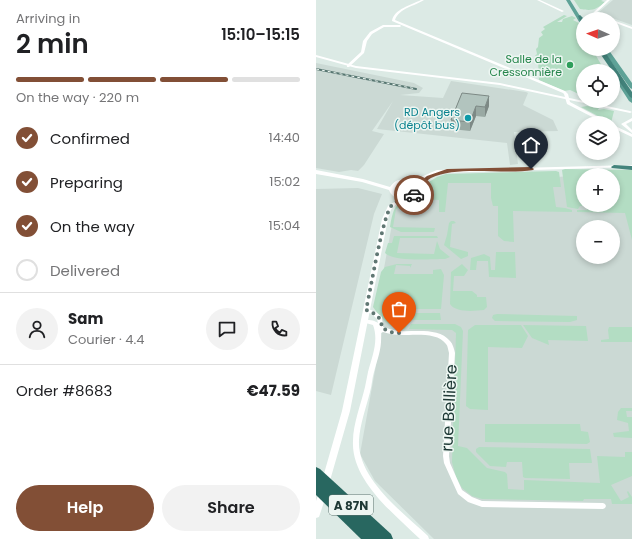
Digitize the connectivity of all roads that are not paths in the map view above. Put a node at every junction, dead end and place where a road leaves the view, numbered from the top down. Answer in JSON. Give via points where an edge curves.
{"nodes":[{"id":1,"x":423,"y":0,"type":"edge"},
{"id":2,"x":538,"y":0,"type":"edge"},
{"id":3,"x":568,"y":0,"type":"edge"},
{"id":4,"x":609,"y":0,"type":"edge"},
{"id":5,"x":563,"y":11,"type":"dead end"},
{"id":6,"x":577,"y":12,"type":"edge"},
{"id":7,"x":596,"y":12,"type":"edge"},
{"id":8,"x":576,"y":13,"type":"edge"},
{"id":9,"x":620,"y":24,"type":"edge"},
{"id":10,"x":404,"y":26,"type":"junction"},
{"id":11,"x":632,"y":28,"type":"edge"},
{"id":12,"x":316,"y":56,"type":"edge"},
{"id":13,"x":606,"y":56,"type":"edge"},
{"id":14,"x":606,"y":56,"type":"edge"},
{"id":15,"x":607,"y":56,"type":"edge"},
{"id":16,"x":348,"y":66,"type":"junction"},
{"id":17,"x":620,"y":82,"type":"edge"},
{"id":18,"x":632,"y":87,"type":"edge"},
{"id":19,"x":632,"y":92,"type":"edge"},
{"id":20,"x":632,"y":96,"type":"edge"},
{"id":21,"x":567,"y":98,"type":"junction"},
{"id":22,"x":632,"y":101,"type":"edge"},
{"id":23,"x":631,"y":111,"type":"edge"},
{"id":24,"x":593,"y":116,"type":"edge"},
{"id":25,"x":632,"y":118,"type":"edge"},
{"id":26,"x":620,"y":130,"type":"edge"},
{"id":27,"x":632,"y":132,"type":"edge"},
{"id":28,"x":632,"y":136,"type":"edge"},
{"id":29,"x":614,"y":167,"type":"joint"},
{"id":30,"x":632,"y":167,"type":"edge"},
{"id":31,"x":447,"y":171,"type":"junction"},
{"id":32,"x":316,"y":172,"type":"edge"},
{"id":33,"x":363,"y":181,"type":"junction"},
{"id":34,"x":413,"y":181,"type":"junction"},
{"id":35,"x":394,"y":184,"type":"junction"},
{"id":36,"x":419,"y":186,"type":"junction"},
{"id":37,"x":392,"y":192,"type":"junction"},
{"id":38,"x":404,"y":198,"type":"junction"},
{"id":39,"x":385,"y":219,"type":"junction"},
{"id":40,"x":366,"y":310,"type":"junction"},
{"id":41,"x":364,"y":321,"type":"junction"},
{"id":42,"x":382,"y":328,"type":"junction"},
{"id":43,"x":377,"y":344,"type":"junction"},
{"id":44,"x":316,"y":473,"type":"edge"},
{"id":45,"x":316,"y":487,"type":"edge"},
{"id":46,"x":603,"y":506,"type":"dead end"},
{"id":47,"x":316,"y":514,"type":"edge"},
{"id":48,"x":370,"y":539,"type":"edge"},
{"id":49,"x":386,"y":539,"type":"edge"},
{"id":50,"x":425,"y":539,"type":"edge"}],
"edges":[{"from":1,"to":10,"type":"street","via":[[394,16],[392,20]]},
{"from":2,"to":5,"type":"street"},
{"from":3,"to":6,"type":"main road"},
{"from":3,"to":8,"type":"main road"},
{"from":4,"to":7,"type":"street"},
{"from":9,"to":11,"type":"street"},
{"from":10,"to":16,"type":"street","via":[[383,26],[371,33],[365,40],[363,52]]},
{"from":10,"to":21,"type":"street","via":[[558,89],[566,94]]},
{"from":12,"to":16,"type":"street"},
{"from":13,"to":19,"type":"highway"},
{"from":14,"to":20,"type":"highway"},
{"from":15,"to":18,"type":"main road"},
{"from":16,"to":21,"type":"street","via":[[489,82]]},
{"from":17,"to":22,"type":"main road"},
{"from":21,"to":23,"type":"street"},
{"from":21,"to":24,"type":"street","via":[[568,103]]},
{"from":23,"to":25,"type":"street"},
{"from":25,"to":27,"type":"street","via":[[623,124]]},
{"from":26,"to":28,"type":"street"},
{"from":29,"to":30,"type":"highway"},
{"from":29,"to":31,"type":"street"},
{"from":31,"to":34,"type":"street"},
{"from":31,"to":36,"type":"street","via":[[429,177]]},
{"from":32,"to":33,"type":"street"},
{"from":33,"to":35,"type":"street"},
{"from":33,"to":37,"type":"street"},
{"from":34,"to":35,"type":"street","via":[[405,180]]},
{"from":34,"to":36,"type":"street"},
{"from":35,"to":37,"type":"street"},
{"from":36,"to":38,"type":"street","via":[[417,194]]},
{"from":37,"to":38,"type":"street"},
{"from":37,"to":39,"type":"street","via":[[386,206]]},
{"from":38,"to":39,"type":"street","via":[[390,207]]},
{"from":39,"to":40,"type":"street"},
{"from":40,"to":41,"type":"street"},
{"from":40,"to":42,"type":"street","via":[[378,315]]},
{"from":41,"to":43,"type":"street","via":[[377,325]]},
{"from":41,"to":47,"type":"street","via":[[346,408]]},
{"from":42,"to":43,"type":"street"},
{"from":42,"to":46,"type":"street","name":"rue Bellière","via":[[393,332],[435,334],[446,340],[450,346],[452,353],[446,456],[453,479],[466,498],[482,504]]},
{"from":43,"to":50,"type":"street","via":[[356,441],[357,454],[367,479]]},
{"from":44,"to":49,"type":"highway","number":"A 87N"},
{"from":45,"to":48,"type":"highway","number":"A 87N"}]}
